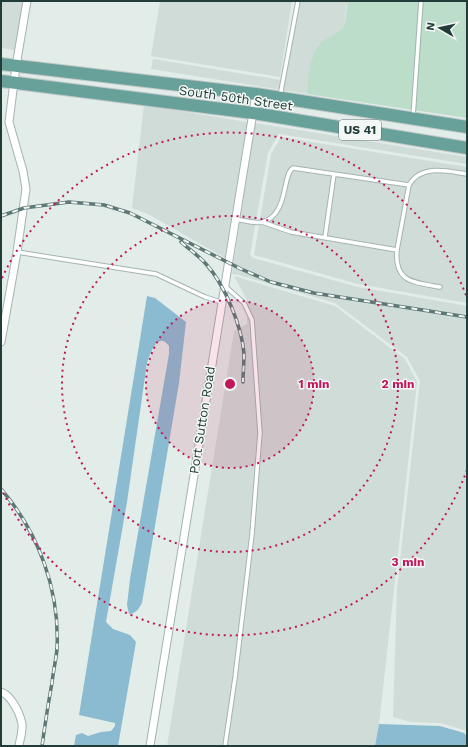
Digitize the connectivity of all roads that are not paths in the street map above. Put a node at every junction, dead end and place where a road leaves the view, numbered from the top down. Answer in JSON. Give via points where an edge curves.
{"nodes":[{"id":1,"x":27,"y":1,"type":"edge"},
{"id":2,"x":298,"y":1,"type":"edge"},
{"id":3,"x":421,"y":1,"type":"edge"},
{"id":4,"x":1,"y":64,"type":"edge"},
{"id":5,"x":16,"y":66,"type":"junction"},
{"id":6,"x":1,"y":81,"type":"edge"},
{"id":7,"x":14,"y":83,"type":"junction"},
{"id":8,"x":256,"y":94,"type":"junction"},
{"id":9,"x":280,"y":97,"type":"junction"},
{"id":10,"x":252,"y":113,"type":"junction"},
{"id":11,"x":412,"y":118,"type":"junction"},
{"id":12,"x":467,"y":127,"type":"edge"},
{"id":13,"x":467,"y":148,"type":"edge"},
{"id":14,"x":334,"y":174,"type":"junction"},
{"id":15,"x":467,"y":174,"type":"edge"},
{"id":16,"x":409,"y":185,"type":"junction"},
{"id":17,"x":235,"y":219,"type":"junction"},
{"id":18,"x":262,"y":222,"type":"junction"},
{"id":19,"x":325,"y":237,"type":"junction"},
{"id":20,"x":397,"y":250,"type":"junction"},
{"id":21,"x":17,"y":252,"type":"junction"},
{"id":22,"x":224,"y":285,"type":"junction"},
{"id":23,"x":440,"y":287,"type":"dead end"},
{"id":24,"x":221,"y":302,"type":"junction"},
{"id":25,"x":1,"y":342,"type":"edge"},
{"id":26,"x":1,"y":692,"type":"edge"},
{"id":27,"x":18,"y":746,"type":"edge"},
{"id":28,"x":150,"y":746,"type":"edge"},
{"id":29,"x":225,"y":746,"type":"edge"}],
"edges":[{"from":1,"to":5,"type":"street"},
{"from":2,"to":9,"type":"lane"},
{"from":3,"to":11,"type":"lane"},
{"from":4,"to":5,"type":"main road","name":"South 50th Street","number":"US 41"},
{"from":5,"to":7,"type":"street"},
{"from":5,"to":8,"type":"main road","name":"South 50th Street","number":"US 41"},
{"from":6,"to":7,"type":"main road","name":"South 50th Street","number":"US 41"},
{"from":7,"to":10,"type":"main road","name":"South 50th Street","number":"US 41"},
{"from":7,"to":21,"type":"street","via":[[9,122],[26,188]]},
{"from":8,"to":9,"type":"main road","name":"South 50th Street","number":"US 41"},
{"from":8,"to":10,"type":"street","name":"Port Sutton Road"},
{"from":9,"to":11,"type":"main road","name":"South 50th Street","number":"US 41"},
{"from":10,"to":13,"type":"main road","name":"South 50th Street","number":"US 41"},
{"from":10,"to":17,"type":"street","name":"Port Sutton Road"},
{"from":11,"to":12,"type":"main road","name":"South 50th Street","number":"US 41"},
{"from":14,"to":16,"type":"lane"},
{"from":14,"to":18,"type":"lane","via":[[291,168],[278,209],[271,218]]},
{"from":14,"to":19,"type":"lane"},
{"from":15,"to":16,"type":"lane","via":[[438,169],[419,174]]},
{"from":16,"to":20,"type":"lane"},
{"from":17,"to":18,"type":"lane"},
{"from":17,"to":22,"type":"street","name":"Port Sutton Road"},
{"from":18,"to":19,"type":"lane","via":[[291,232]]},
{"from":19,"to":20,"type":"lane"},
{"from":20,"to":23,"type":"lane","via":[[397,266],[403,276],[414,282]]},
{"from":21,"to":24,"type":"lane","via":[[156,274]]},
{"from":21,"to":25,"type":"street"},
{"from":22,"to":24,"type":"street","name":"Port Sutton Road"},
{"from":22,"to":29,"type":"lane","via":[[244,303],[252,320],[260,433],[236,678]]},
{"from":24,"to":28,"type":"street","name":"Port Sutton Road"},
{"from":26,"to":27,"type":"street","via":[[6,694],[16,708],[22,725]]}]}
